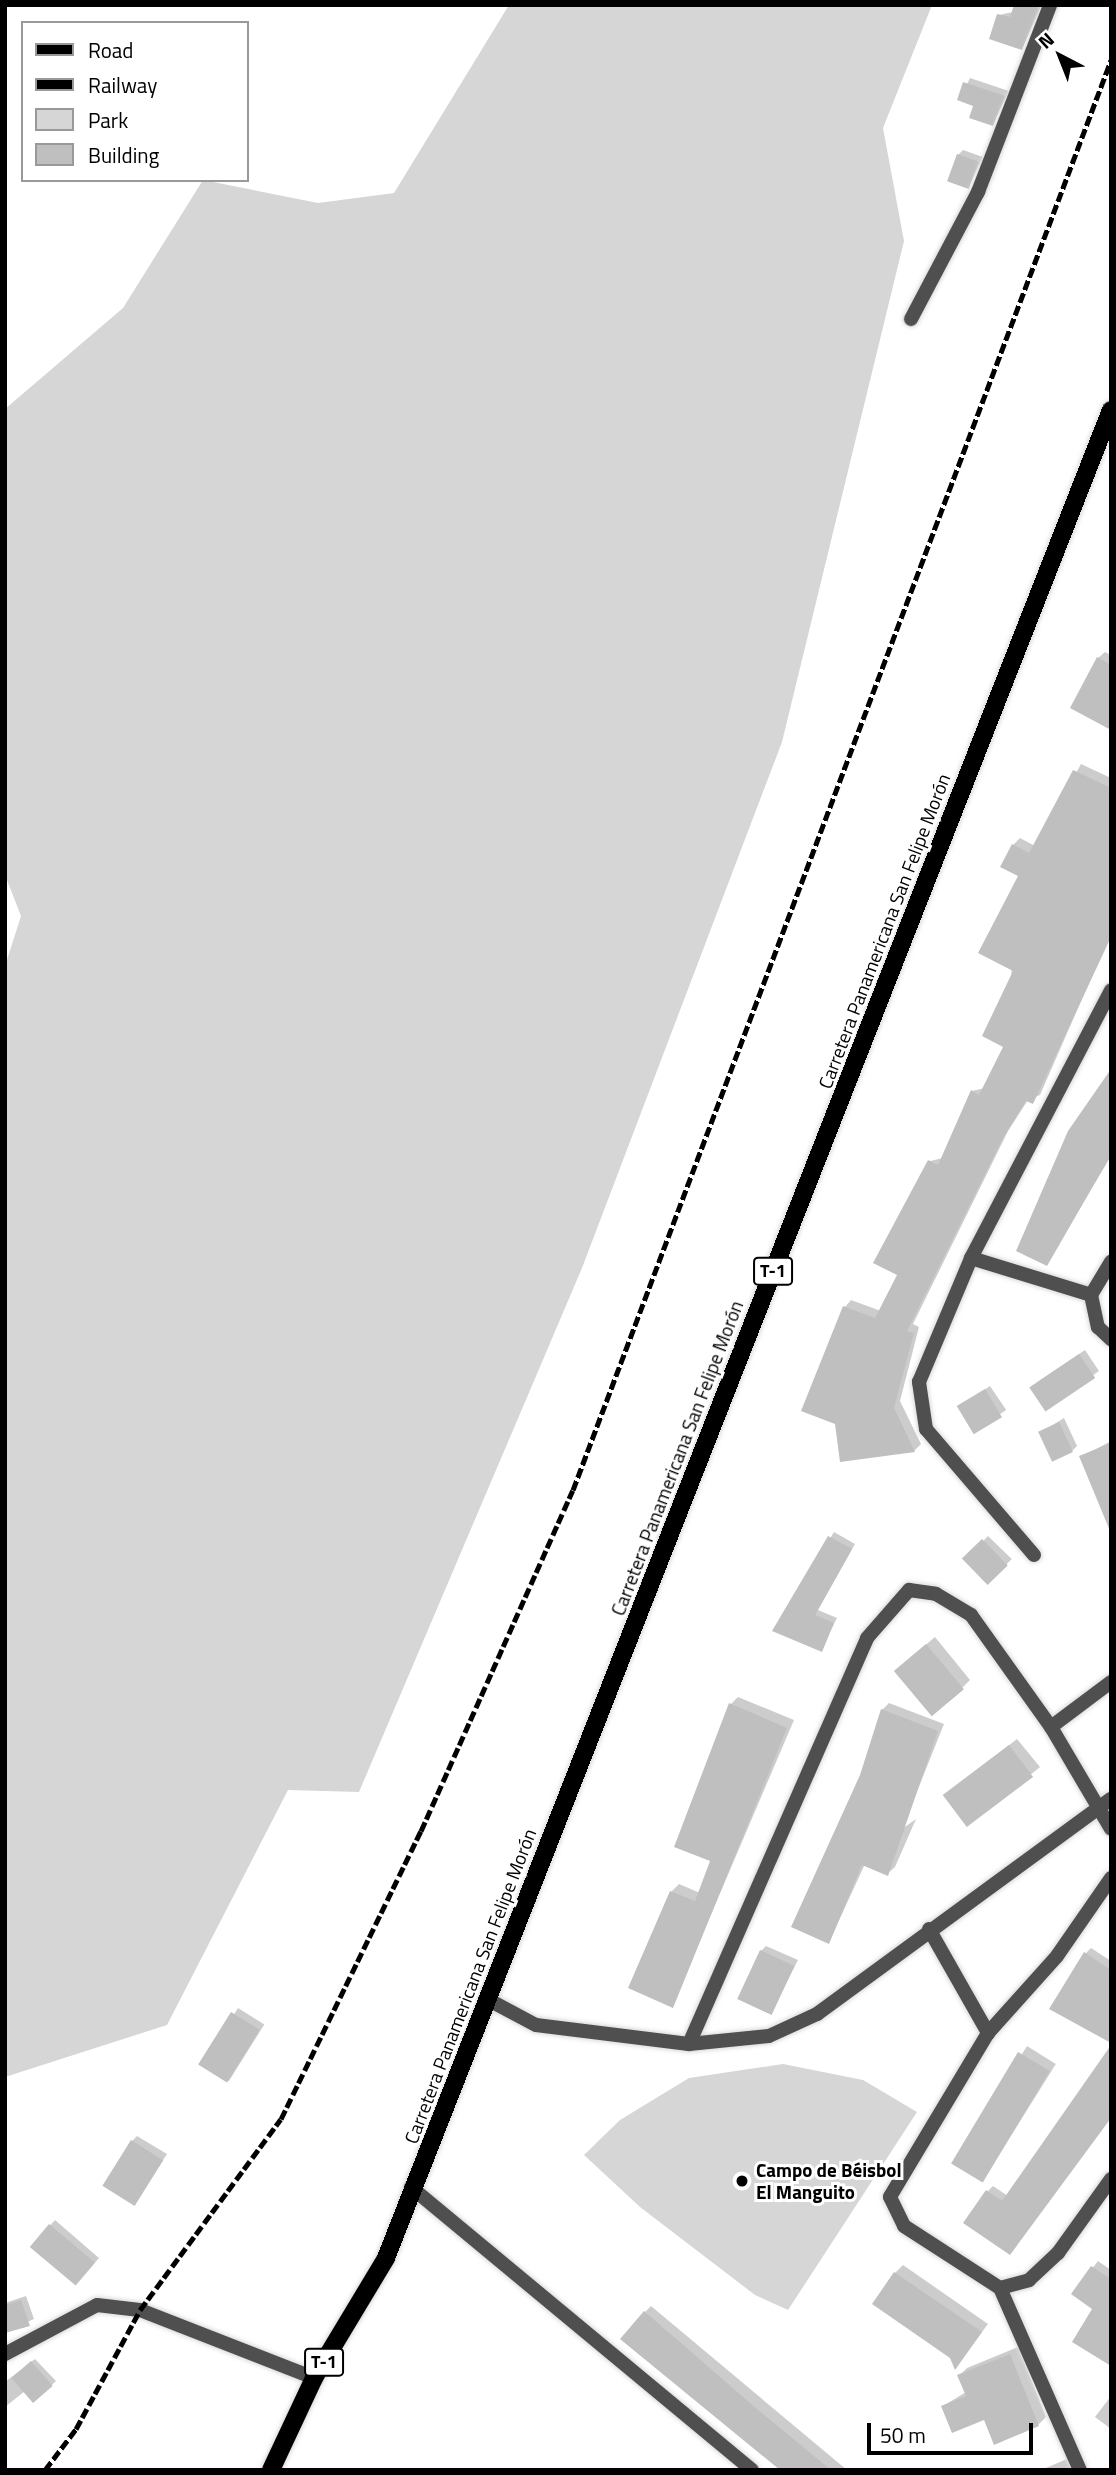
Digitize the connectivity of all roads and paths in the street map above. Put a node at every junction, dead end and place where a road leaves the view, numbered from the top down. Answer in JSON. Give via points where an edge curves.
{"nodes":[{"id":1,"x":1049,"y":5,"type":"edge"},
{"id":2,"x":911,"y":319,"type":"dead end"},
{"id":3,"x":1111,"y":410,"type":"edge"},
{"id":4,"x":1111,"y":990,"type":"edge"},
{"id":5,"x":971,"y":1258,"type":"junction"},
{"id":6,"x":1111,"y":1262,"type":"edge"},
{"id":7,"x":1091,"y":1296,"type":"junction"},
{"id":8,"x":1111,"y":1339,"type":"edge"},
{"id":9,"x":1034,"y":1555,"type":"dead end"},
{"id":10,"x":1111,"y":1682,"type":"edge"},
{"id":11,"x":1051,"y":1727,"type":"junction"},
{"id":12,"x":1105,"y":1803,"type":"edge"},
{"id":13,"x":1111,"y":1829,"type":"edge"},
{"id":14,"x":1111,"y":1878,"type":"edge"},
{"id":15,"x":929,"y":1929,"type":"junction"},
{"id":16,"x":487,"y":1999,"type":"junction"},
{"id":17,"x":988,"y":2033,"type":"junction"},
{"id":18,"x":689,"y":2044,"type":"junction"},
{"id":19,"x":1111,"y":2179,"type":"edge"},
{"id":20,"x":411,"y":2188,"type":"junction"},
{"id":21,"x":1000,"y":2288,"type":"junction"},
{"id":22,"x":5,"y":2354,"type":"edge"},
{"id":23,"x":314,"y":2378,"type":"junction"},
{"id":24,"x":271,"y":2470,"type":"edge"},
{"id":25,"x":752,"y":2470,"type":"edge"},
{"id":26,"x":1080,"y":2470,"type":"edge"}],
"edges":[{"from":1,"to":2,"type":"street","via":[[978,192]]},
{"from":3,"to":16,"type":"main road","name":"Carretera Panamericana San Felipe Morón","number":"T-1"},
{"from":4,"to":5,"type":"street"},
{"from":5,"to":7,"type":"street"},
{"from":5,"to":9,"type":"street","via":[[919,1382],[919,1405],[926,1429]]},
{"from":6,"to":7,"type":"street"},
{"from":7,"to":8,"type":"street","via":[[1098,1327]]},
{"from":10,"to":11,"type":"street"},
{"from":11,"to":12,"type":"street"},
{"from":11,"to":18,"type":"street","via":[[971,1615],[936,1594],[909,1590],[893,1604],[867,1638]]},
{"from":12,"to":13,"type":"street"},
{"from":12,"to":15,"type":"street"},
{"from":14,"to":17,"type":"street","via":[[1057,1956]]},
{"from":15,"to":17,"type":"street"},
{"from":15,"to":18,"type":"street","via":[[817,2014],[769,2036]]},
{"from":16,"to":18,"type":"street","via":[[536,2025]]},
{"from":16,"to":20,"type":"main road","name":"Carretera Panamericana San Felipe Morón","number":"T-1"},
{"from":17,"to":21,"type":"street","via":[[890,2197],[904,2226]]},
{"from":19,"to":21,"type":"street","via":[[1058,2253],[1029,2280]]},
{"from":20,"to":23,"type":"main road","name":"Carretera Panamericana San Felipe Morón","number":"T-1","via":[[386,2258]]},
{"from":20,"to":25,"type":"street"},
{"from":21,"to":26,"type":"street"},
{"from":22,"to":23,"type":"street","via":[[97,2305],[140,2310]]},
{"from":23,"to":24,"type":"main road","name":"Carretera Panamericana San Felipe Morón","number":"T-1"}]}
